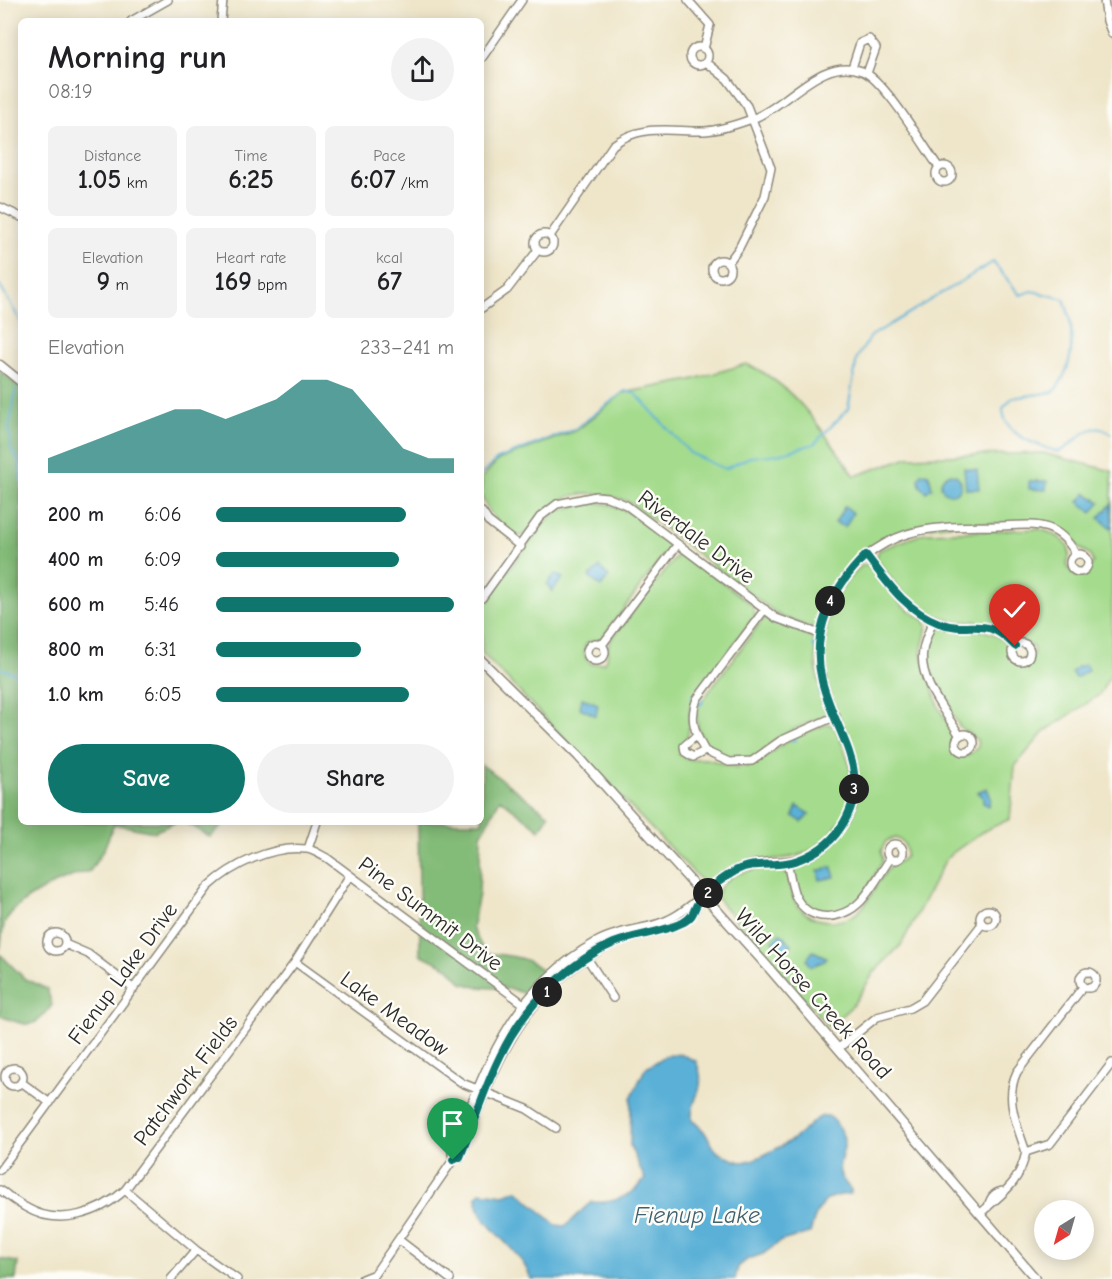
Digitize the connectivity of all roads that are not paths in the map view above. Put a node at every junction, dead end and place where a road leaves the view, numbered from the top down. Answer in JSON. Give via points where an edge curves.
{"nodes":[{"id":1,"x":168,"y":0,"type":"edge"},
{"id":2,"x":223,"y":0,"type":"edge"},
{"id":3,"x":522,"y":0,"type":"edge"},
{"id":4,"x":688,"y":0,"type":"edge"},
{"id":5,"x":1104,"y":0,"type":"edge"},
{"id":6,"x":136,"y":18,"type":"edge"},
{"id":7,"x":221,"y":18,"type":"edge"},
{"id":8,"x":1112,"y":34,"type":"edge"},
{"id":9,"x":704,"y":49,"type":"junction"},
{"id":10,"x":484,"y":54,"type":"edge"},
{"id":11,"x":706,"y":62,"type":"junction"},
{"id":12,"x":852,"y":68,"type":"junction"},
{"id":13,"x":867,"y":73,"type":"junction"},
{"id":14,"x":753,"y":119,"type":"junction"},
{"id":15,"x":938,"y":166,"type":"dead end"},
{"id":16,"x":0,"y":207,"type":"edge"},
{"id":17,"x":18,"y":216,"type":"edge"},
{"id":18,"x":550,"y":236,"type":"junction"},
{"id":19,"x":538,"y":250,"type":"junction"},
{"id":20,"x":728,"y":263,"type":"dead end"},
{"id":21,"x":484,"y":307,"type":"edge"},
{"id":22,"x":0,"y":366,"type":"edge"},
{"id":23,"x":18,"y":380,"type":"edge"},
{"id":24,"x":484,"y":515,"type":"edge"},
{"id":25,"x":678,"y":544,"type":"junction"},
{"id":26,"x":521,"y":547,"type":"junction"},
{"id":27,"x":1076,"y":554,"type":"dead end"},
{"id":28,"x":866,"y":555,"type":"junction"},
{"id":29,"x":484,"y":595,"type":"edge"},
{"id":30,"x":765,"y":609,"type":"junction"},
{"id":31,"x":933,"y":620,"type":"junction"},
{"id":32,"x":820,"y":634,"type":"junction"},
{"id":33,"x":602,"y":645,"type":"dead end"},
{"id":34,"x":1015,"y":646,"type":"dead end"},
{"id":35,"x":484,"y":664,"type":"edge"},
{"id":36,"x":836,"y":716,"type":"junction"},
{"id":37,"x":696,"y":736,"type":"junction"},
{"id":38,"x":960,"y":736,"type":"dead end"},
{"id":39,"x":705,"y":751,"type":"junction"},
{"id":40,"x":316,"y":825,"type":"edge"},
{"id":41,"x":308,"y":849,"type":"junction"},
{"id":42,"x":890,"y":859,"type":"dead end"},
{"id":43,"x":788,"y":863,"type":"junction"},
{"id":44,"x":350,"y":875,"type":"junction"},
{"id":45,"x":701,"y":899,"type":"junction"},
{"id":46,"x":982,"y":924,"type":"dead end"},
{"id":47,"x":65,"y":944,"type":"dead end"},
{"id":48,"x":582,"y":951,"type":"junction"},
{"id":49,"x":588,"y":959,"type":"junction"},
{"id":50,"x":295,"y":962,"type":"junction"},
{"id":51,"x":1083,"y":987,"type":"dead end"},
{"id":52,"x":134,"y":989,"type":"junction"},
{"id":53,"x":614,"y":998,"type":"dead end"},
{"id":54,"x":523,"y":1003,"type":"junction"},
{"id":55,"x":531,"y":1009,"type":"junction"},
{"id":56,"x":840,"y":1047,"type":"junction"},
{"id":57,"x":1112,"y":1063,"type":"edge"},
{"id":58,"x":21,"y":1082,"type":"dead end"},
{"id":59,"x":477,"y":1089,"type":"junction"},
{"id":60,"x":486,"y":1093,"type":"junction"},
{"id":61,"x":50,"y":1103,"type":"junction"},
{"id":62,"x":556,"y":1128,"type":"dead end"},
{"id":63,"x":1026,"y":1152,"type":"junction"},
{"id":64,"x":453,"y":1160,"type":"junction"},
{"id":65,"x":0,"y":1170,"type":"edge"},
{"id":66,"x":0,"y":1190,"type":"edge"},
{"id":67,"x":125,"y":1190,"type":"junction"},
{"id":68,"x":984,"y":1210,"type":"junction"},
{"id":69,"x":399,"y":1240,"type":"junction"},
{"id":70,"x":196,"y":1250,"type":"junction"},
{"id":71,"x":372,"y":1277,"type":"edge"},
{"id":72,"x":171,"y":1279,"type":"edge"},
{"id":73,"x":237,"y":1279,"type":"edge"},
{"id":74,"x":362,"y":1279,"type":"edge"},
{"id":75,"x":450,"y":1279,"type":"edge"},
{"id":76,"x":1036,"y":1279,"type":"edge"}],
"edges":[{"from":1,"to":6,"type":"street"},
{"from":2,"to":7,"type":"street"},
{"from":3,"to":10,"type":"street"},
{"from":4,"to":9,"type":"street","via":[[710,24]]},
{"from":5,"to":8,"type":"street"},
{"from":9,"to":11,"type":"street","via":[[708,55]]},
{"from":9,"to":11,"type":"street","via":[[695,48],[690,58],[695,64]]},
{"from":11,"to":14,"type":"street","via":[[727,79]]},
{"from":12,"to":13,"type":"street"},
{"from":12,"to":13,"type":"street","via":[[860,43],[869,39],[876,48]]},
{"from":12,"to":14,"type":"street","via":[[829,70],[785,102]]},
{"from":13,"to":15,"type":"street","via":[[884,90]]},
{"from":14,"to":18,"type":"street","via":[[711,130],[643,130],[627,135],[613,145]]},
{"from":14,"to":20,"type":"street","via":[[771,168],[769,184]]},
{"from":16,"to":17,"type":"street"},
{"from":18,"to":19,"type":"street","via":[[551,248]]},
{"from":18,"to":19,"type":"street","via":[[544,233],[536,237]]},
{"from":19,"to":21,"type":"street","via":[[507,290]]},
{"from":22,"to":23,"type":"main road"},
{"from":24,"to":26,"type":"street"},
{"from":25,"to":26,"type":"street","name":"Riverdale Drive","via":[[626,505],[596,496],[557,504],[540,518]]},
{"from":25,"to":30,"type":"street","name":"Riverdale Drive"},
{"from":25,"to":33,"type":"street"},
{"from":26,"to":29,"type":"street","name":"Riverdale Drive"},
{"from":27,"to":28,"type":"street","via":[[1063,536],[1038,525],[928,529],[892,539]]},
{"from":28,"to":31,"type":"street","via":[[898,596]]},
{"from":28,"to":32,"type":"street","via":[[836,590]]},
{"from":30,"to":32,"type":"street","name":"Riverdale Drive","via":[[776,618]]},
{"from":30,"to":37,"type":"street","via":[[697,699],[692,717]]},
{"from":31,"to":34,"type":"street","via":[[990,627]]},
{"from":31,"to":38,"type":"street","via":[[923,650],[923,667]]},
{"from":32,"to":36,"type":"street","via":[[822,682]]},
{"from":35,"to":45,"type":"main road","name":"Wild Horse Creek Road","via":[[578,756]]},
{"from":36,"to":39,"type":"street","via":[[780,741],[752,761],[729,762]]},
{"from":36,"to":43,"type":"street","via":[[855,773],[849,811],[829,842]]},
{"from":37,"to":39,"type":"street"},
{"from":37,"to":39,"type":"street","via":[[686,743],[685,752],[693,757]]},
{"from":40,"to":41,"type":"street"},
{"from":41,"to":44,"type":"street","name":"Pine Summit Drive"},
{"from":41,"to":52,"type":"street","name":"Fienup Lake Drive","via":[[284,849],[224,872],[208,887]]},
{"from":42,"to":43,"type":"street","via":[[864,898],[848,912],[833,917],[804,908],[796,896]]},
{"from":43,"to":45,"type":"street","via":[[745,867]]},
{"from":44,"to":50,"type":"street","name":"Patchwork Fields"},
{"from":44,"to":54,"type":"street","name":"Pine Summit Drive"},
{"from":45,"to":48,"type":"street","via":[[677,916],[599,940]]},
{"from":45,"to":49,"type":"street","via":[[685,921],[613,943]]},
{"from":45,"to":56,"type":"main road","name":"Wild Horse Creek Road"},
{"from":46,"to":56,"type":"street","via":[[922,1001],[877,1017]]},
{"from":47,"to":52,"type":"street","via":[[88,954]]},
{"from":48,"to":49,"type":"street"},
{"from":48,"to":54,"type":"street"},
{"from":49,"to":53,"type":"street"},
{"from":49,"to":55,"type":"street"},
{"from":50,"to":59,"type":"street","name":"Lake Meadow","via":[[462,1083]]},
{"from":50,"to":67,"type":"street","name":"Patchwork Fields"},
{"from":51,"to":63,"type":"street","via":[[1012,1082],[1012,1108]]},
{"from":52,"to":61,"type":"street","name":"Fienup Lake Drive"},
{"from":54,"to":55,"type":"street","name":"Pine Summit Drive"},
{"from":54,"to":59,"type":"street","via":[[504,1030]]},
{"from":55,"to":60,"type":"street","via":[[512,1035]]},
{"from":56,"to":68,"type":"main road","name":"Wild Horse Creek Road"},
{"from":57,"to":63,"type":"street","via":[[1050,1144]]},
{"from":58,"to":61,"type":"street"},
{"from":59,"to":60,"type":"street","name":"Lake Meadow"},
{"from":59,"to":64,"type":"street","via":[[452,1153]]},
{"from":60,"to":62,"type":"street","name":"Lake Meadow","via":[[526,1109]]},
{"from":60,"to":64,"type":"street","via":[[460,1157]]},
{"from":61,"to":65,"type":"street","name":"Fienup Lake Drive"},
{"from":63,"to":68,"type":"street","via":[[1021,1171]]},
{"from":64,"to":69,"type":"street"},
{"from":66,"to":67,"type":"street","name":"Patchwork Fields","via":[[28,1210],[71,1217],[92,1212]]},
{"from":67,"to":70,"type":"street"},
{"from":68,"to":76,"type":"main road","name":"Wild Horse Creek Road"},
{"from":69,"to":71,"type":"street"},
{"from":69,"to":75,"type":"street"},
{"from":70,"to":72,"type":"street"},
{"from":70,"to":73,"type":"street"},
{"from":71,"to":74,"type":"street"}]}
